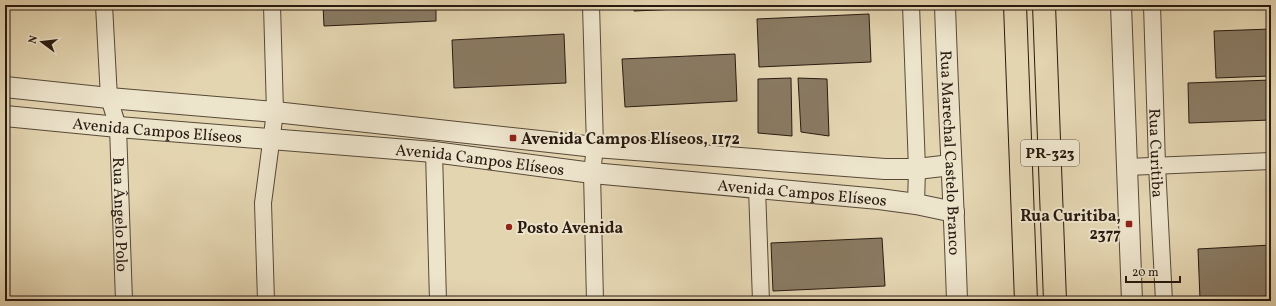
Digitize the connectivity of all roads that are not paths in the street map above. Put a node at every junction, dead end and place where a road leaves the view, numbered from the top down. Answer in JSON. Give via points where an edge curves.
{"nodes":[{"id":1,"x":104,"y":5,"type":"edge"},
{"id":2,"x":272,"y":5,"type":"edge"},
{"id":3,"x":591,"y":5,"type":"edge"},
{"id":4,"x":911,"y":5,"type":"edge"},
{"id":5,"x":945,"y":5,"type":"edge"},
{"id":6,"x":1015,"y":5,"type":"edge"},
{"id":7,"x":1044,"y":5,"type":"edge"},
{"id":8,"x":1121,"y":5,"type":"edge"},
{"id":9,"x":1152,"y":5,"type":"edge"},
{"id":10,"x":5,"y":87,"type":"edge"},
{"id":11,"x":109,"y":98,"type":"junction"},
{"id":12,"x":275,"y":112,"type":"junction"},
{"id":13,"x":5,"y":116,"type":"edge"},
{"id":14,"x":118,"y":127,"type":"junction"},
{"id":15,"x":271,"y":139,"type":"junction"},
{"id":16,"x":595,"y":147,"type":"junction"},
{"id":17,"x":434,"y":152,"type":"junction"},
{"id":18,"x":1271,"y":161,"type":"edge"},
{"id":19,"x":951,"y":165,"type":"junction"},
{"id":20,"x":1157,"y":165,"type":"junction"},
{"id":21,"x":1127,"y":167,"type":"junction"},
{"id":22,"x":917,"y":169,"type":"junction"},
{"id":23,"x":592,"y":173,"type":"junction"},
{"id":24,"x":757,"y":188,"type":"junction"},
{"id":25,"x":916,"y":204,"type":"junction"},
{"id":26,"x":954,"y":212,"type":"junction"},
{"id":27,"x":124,"y":301,"type":"edge"},
{"id":28,"x":266,"y":301,"type":"edge"},
{"id":29,"x":438,"y":301,"type":"edge"},
{"id":30,"x":596,"y":301,"type":"edge"},
{"id":31,"x":761,"y":301,"type":"edge"},
{"id":32,"x":958,"y":301,"type":"edge"},
{"id":33,"x":1026,"y":301,"type":"edge"},
{"id":34,"x":1055,"y":301,"type":"edge"},
{"id":35,"x":1132,"y":301,"type":"edge"},
{"id":36,"x":1164,"y":301,"type":"edge"}],
"edges":[{"from":1,"to":11,"type":"street","name":"Rua Ângelo Polo"},
{"from":2,"to":12,"type":"street"},
{"from":3,"to":16,"type":"street"},
{"from":4,"to":22,"type":"street","name":"Rua Marechal Castelo Branco"},
{"from":5,"to":19,"type":"street","name":"Rua Marechal Castelo Branco"},
{"from":6,"to":33,"type":"highway","number":"PR-323"},
{"from":7,"to":34,"type":"highway","number":"PR-323"},
{"from":8,"to":21,"type":"street","name":"Rua Curitiba"},
{"from":9,"to":20,"type":"street","name":"Rua Curitiba"},
{"from":10,"to":11,"type":"street","name":"Avenida Campos Elíseos"},
{"from":11,"to":12,"type":"street","name":"Avenida Campos Elíseos"},
{"from":11,"to":14,"type":"street","name":"Rua Ângelo Polo"},
{"from":12,"to":15,"type":"street"},
{"from":12,"to":16,"type":"street","name":"Avenida Campos Elíseos"},
{"from":13,"to":14,"type":"street","name":"Avenida Campos Elíseos"},
{"from":14,"to":15,"type":"street","name":"Avenida Campos Elíseos"},
{"from":14,"to":27,"type":"street","name":"Rua Ângelo Polo"},
{"from":15,"to":17,"type":"street","name":"Avenida Campos Elíseos"},
{"from":15,"to":28,"type":"street","via":[[263,203]]},
{"from":16,"to":22,"type":"street","name":"Avenida Campos Elíseos","via":[[885,169]]},
{"from":16,"to":23,"type":"street"},
{"from":17,"to":23,"type":"street","name":"Avenida Campos Elíseos"},
{"from":17,"to":29,"type":"street"},
{"from":18,"to":20,"type":"street"},
{"from":19,"to":22,"type":"street","name":"Avenida Campos Elíseos"},
{"from":19,"to":26,"type":"street","name":"Rua Marechal Castelo Branco"},
{"from":20,"to":21,"type":"street"},
{"from":20,"to":36,"type":"street","name":"Rua Curitiba"},
{"from":21,"to":35,"type":"street","name":"Rua Curitiba"},
{"from":22,"to":25,"type":"street","name":"Rua Marechal Castelo Branco"},
{"from":23,"to":24,"type":"street","name":"Avenida Campos Elíseos"},
{"from":23,"to":30,"type":"street"},
{"from":24,"to":25,"type":"street","name":"Avenida Campos Elíseos"},
{"from":24,"to":31,"type":"street"},
{"from":25,"to":26,"type":"street","name":"Avenida Campos Elíseos"},
{"from":26,"to":32,"type":"street","name":"Rua Marechal Castelo Branco"}]}
